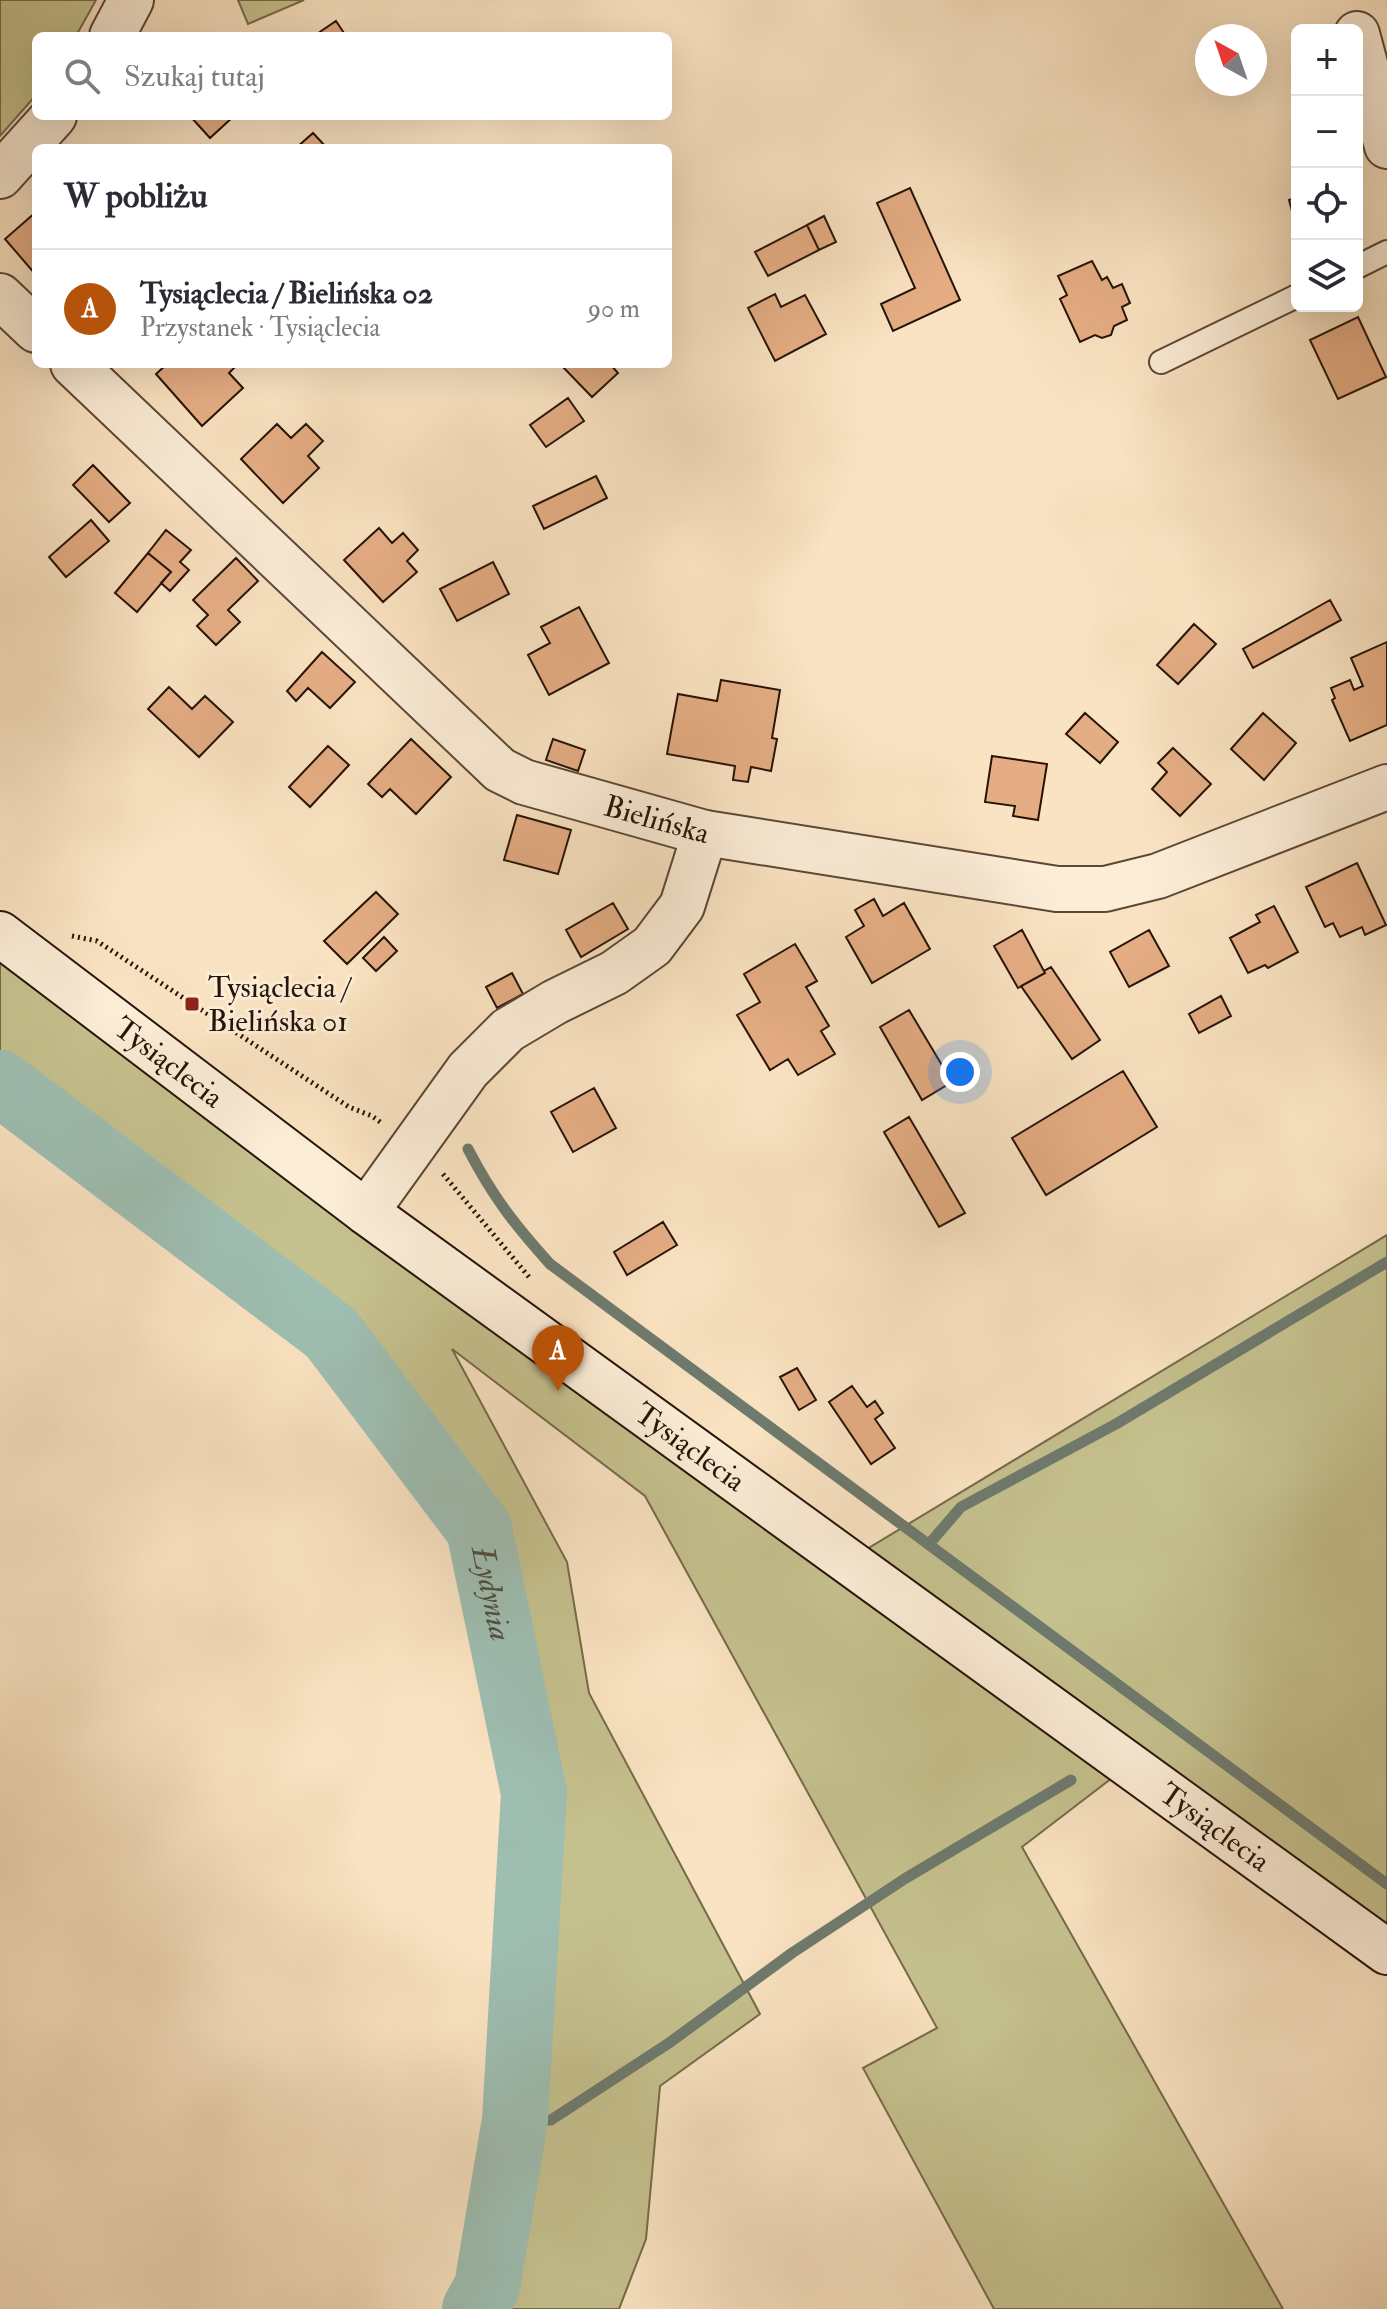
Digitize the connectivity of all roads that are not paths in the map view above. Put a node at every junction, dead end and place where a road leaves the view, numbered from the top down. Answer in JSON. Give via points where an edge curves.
{"nodes":[{"id":1,"x":131,"y":0,"type":"edge"},
{"id":2,"x":1348,"y":0,"type":"edge"},
{"id":3,"x":1354,"y":24,"type":"edge"},
{"id":4,"x":114,"y":32,"type":"edge"},
{"id":5,"x":1363,"y":58,"type":"edge"},
{"id":6,"x":50,"y":120,"type":"edge"},
{"id":7,"x":1387,"y":146,"type":"edge"},
{"id":8,"x":0,"y":176,"type":"edge"},
{"id":9,"x":1387,"y":252,"type":"edge"},
{"id":10,"x":1363,"y":264,"type":"edge"},
{"id":11,"x":0,"y":296,"type":"edge"},
{"id":12,"x":1291,"y":299,"type":"edge"},
{"id":13,"x":32,"y":326,"type":"edge"},
{"id":14,"x":1161,"y":362,"type":"dead end"},
{"id":15,"x":77,"y":368,"type":"edge"},
{"id":16,"x":1387,"y":787,"type":"edge"},
{"id":17,"x":705,"y":833,"type":"junction"},
{"id":18,"x":0,"y":934,"type":"edge"},
{"id":19,"x":366,"y":1212,"type":"junction"},
{"id":20,"x":1387,"y":1952,"type":"edge"}],
"edges":[{"from":1,"to":4,"type":"street"},
{"from":2,"to":3,"type":"street"},
{"from":5,"to":7,"type":"street"},
{"from":6,"to":8,"type":"street"},
{"from":9,"to":10,"type":"lane"},
{"from":11,"to":13,"type":"street"},
{"from":12,"to":14,"type":"lane"},
{"from":15,"to":17,"type":"street","name":"Bielińska","via":[[500,770],[524,782]]},
{"from":16,"to":17,"type":"street","name":"Bielińska","via":[[1158,876],[1105,889],[1057,889]]},
{"from":17,"to":19,"type":"street","via":[[682,906],[652,946],[614,973],[508,1030],[468,1070]]},
{"from":18,"to":19,"type":"street","name":"Tysiąclecia"},
{"from":19,"to":20,"type":"street","name":"Tysiąclecia"}]}
